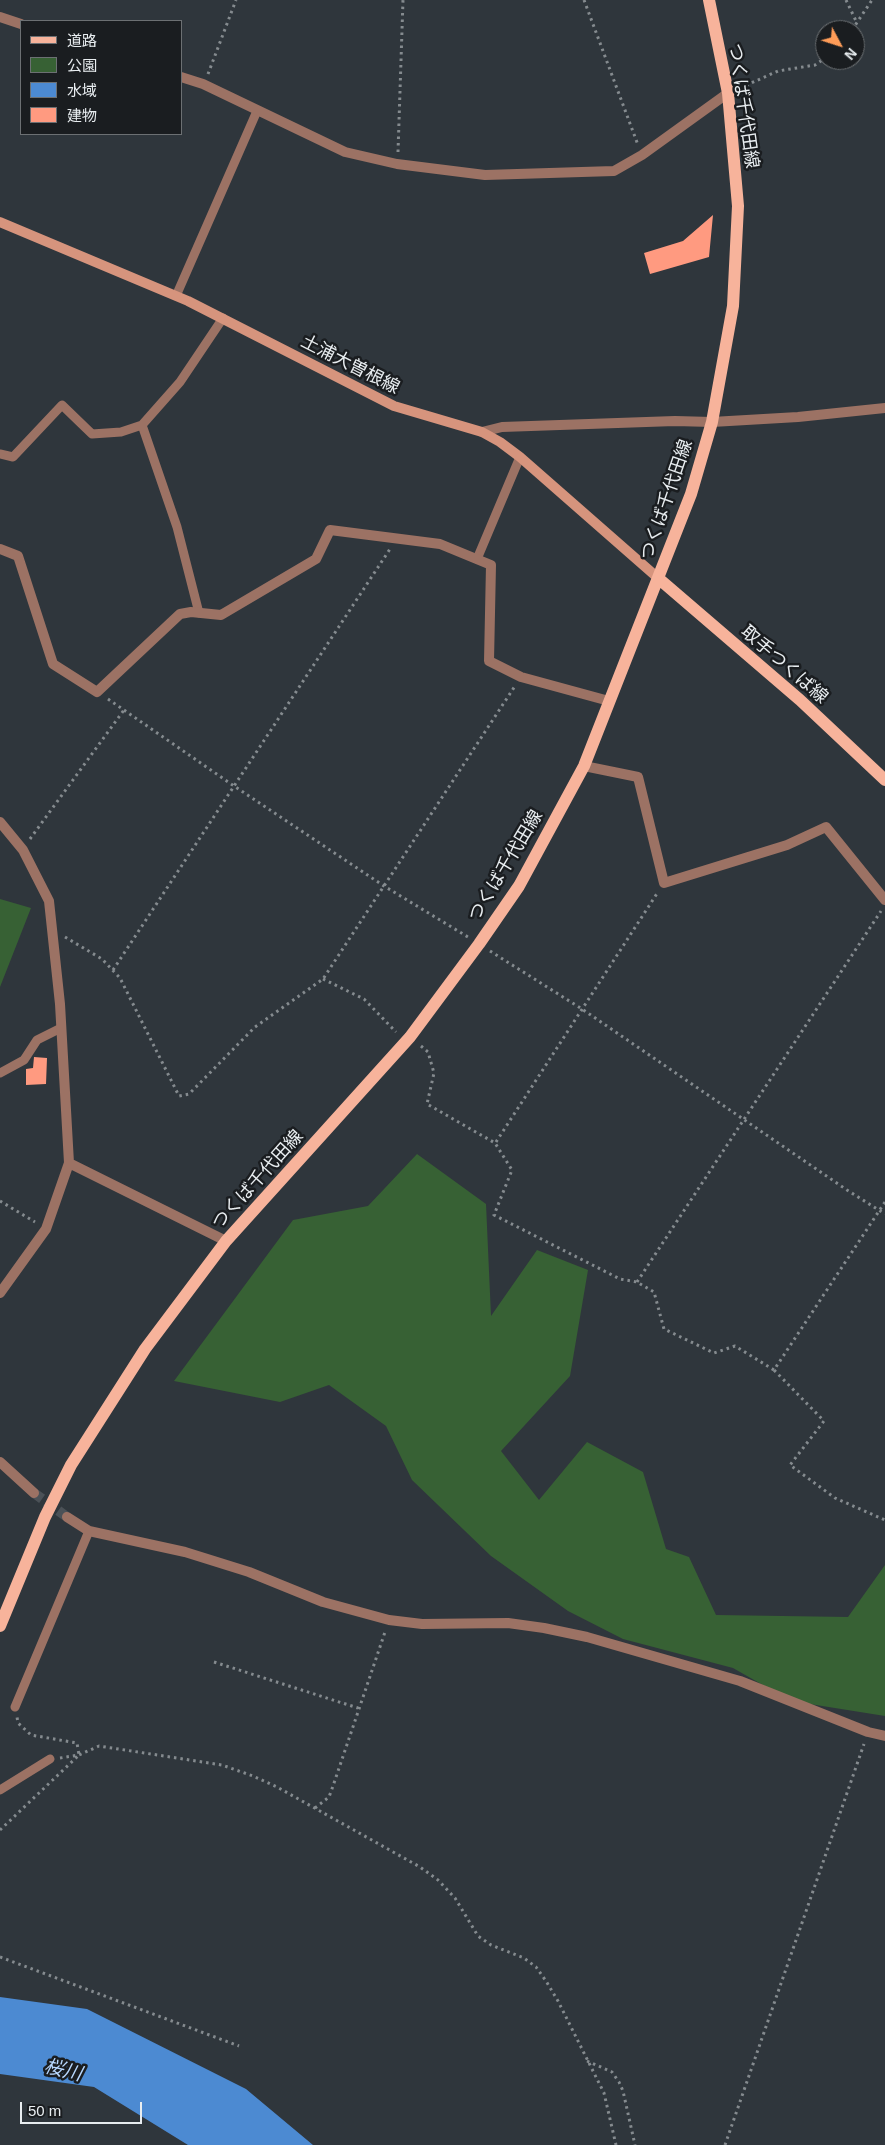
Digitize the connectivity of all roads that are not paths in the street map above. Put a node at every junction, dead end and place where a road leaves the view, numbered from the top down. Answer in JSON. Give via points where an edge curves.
{"nodes":[{"id":1,"x":708,"y":0,"type":"edge"},
{"id":2,"x":0,"y":17,"type":"edge"},
{"id":3,"x":20,"y":24,"type":"edge"},
{"id":4,"x":182,"y":77,"type":"edge"},
{"id":5,"x":728,"y":93,"type":"junction"},
{"id":6,"x":257,"y":110,"type":"junction"},
{"id":7,"x":0,"y":222,"type":"edge"},
{"id":8,"x":176,"y":296,"type":"junction"},
{"id":9,"x":223,"y":318,"type":"junction"},
{"id":10,"x":885,"y":408,"type":"edge"},
{"id":11,"x":712,"y":422,"type":"junction"},
{"id":12,"x":142,"y":425,"type":"junction"},
{"id":13,"x":482,"y":432,"type":"junction"},
{"id":14,"x":0,"y":454,"type":"edge"},
{"id":15,"x":520,"y":457,"type":"junction"},
{"id":16,"x":0,"y":549,"type":"edge"},
{"id":17,"x":478,"y":559,"type":"junction"},
{"id":18,"x":658,"y":578,"type":"junction"},
{"id":19,"x":200,"y":613,"type":"junction"},
{"id":20,"x":609,"y":701,"type":"junction"},
{"id":21,"x":584,"y":766,"type":"junction"},
{"id":22,"x":885,"y":780,"type":"edge"},
{"id":23,"x":0,"y":822,"type":"edge"},
{"id":24,"x":885,"y":900,"type":"edge"},
{"id":25,"x":61,"y":1028,"type":"junction"},
{"id":26,"x":0,"y":1073,"type":"edge"},
{"id":27,"x":70,"y":1163,"type":"junction"},
{"id":28,"x":226,"y":1241,"type":"junction"},
{"id":29,"x":0,"y":1293,"type":"edge"},
{"id":30,"x":0,"y":1462,"type":"edge"},
{"id":31,"x":34,"y":1493,"type":"tunnel mouth"},
{"id":32,"x":66,"y":1517,"type":"tunnel mouth"},
{"id":33,"x":89,"y":1531,"type":"junction"},
{"id":34,"x":0,"y":1626,"type":"edge"},
{"id":35,"x":15,"y":1707,"type":"road end"},
{"id":36,"x":885,"y":1736,"type":"edge"},
{"id":37,"x":50,"y":1759,"type":"road end"},
{"id":38,"x":0,"y":1790,"type":"edge"}],
"edges":[{"from":1,"to":5,"type":"main road","name":"つくば千代田線"},
{"from":2,"to":3,"type":"street"},
{"from":4,"to":6,"type":"street"},
{"from":5,"to":6,"type":"street","via":[[614,171],[485,176],[397,164],[344,152]]},
{"from":5,"to":11,"type":"main road","name":"つくば千代田線","via":[[738,206],[737,233],[733,306]]},
{"from":6,"to":8,"type":"lane"},
{"from":7,"to":8,"type":"main road","name":"土浦大曽根線"},
{"from":8,"to":9,"type":"main road","name":"土浦大曽根線"},
{"from":9,"to":12,"type":"lane","via":[[180,382]]},
{"from":9,"to":13,"type":"main road","name":"土浦大曽根線","via":[[394,406]]},
{"from":10,"to":11,"type":"street"},
{"from":11,"to":13,"type":"street","via":[[502,427]]},
{"from":11,"to":18,"type":"main road","name":"つくば千代田線","via":[[691,494]]},
{"from":12,"to":14,"type":"lane","via":[[121,432],[92,434],[62,405],[13,457]]},
{"from":12,"to":19,"type":"lane"},
{"from":13,"to":15,"type":"main road","name":"土浦大曽根線"},
{"from":15,"to":17,"type":"lane"},
{"from":15,"to":18,"type":"main road","name":"土浦大曽根線"},
{"from":16,"to":19,"type":"street","via":[[18,556],[53,664],[97,692],[180,614]]},
{"from":17,"to":19,"type":"street","via":[[440,544],[330,530],[316,559],[220,615]]},
{"from":17,"to":20,"type":"street","via":[[491,565],[488,661],[521,677]]},
{"from":18,"to":20,"type":"main road","name":"つくば千代田線"},
{"from":18,"to":22,"type":"main road","name":"取手つくば線","via":[[800,700]]},
{"from":20,"to":21,"type":"main road","name":"つくば千代田線"},
{"from":21,"to":24,"type":"street","via":[[638,777],[664,883],[787,845],[826,827]]},
{"from":21,"to":28,"type":"main road","name":"つくば千代田線","via":[[519,886],[410,1037]]},
{"from":23,"to":25,"type":"street","via":[[23,850],[50,901]]},
{"from":25,"to":26,"type":"lane","via":[[37,1040],[24,1060]]},
{"from":25,"to":27,"type":"street"},
{"from":27,"to":28,"type":"street"},
{"from":27,"to":29,"type":"street","via":[[46,1229]]},
{"from":28,"to":34,"type":"main road","name":"つくば千代田線","via":[[145,1349],[71,1465],[45,1517]]},
{"from":30,"to":31,"type":"street"},
{"from":32,"to":33,"type":"street"},
{"from":33,"to":35,"type":"lane"},
{"from":33,"to":36,"type":"street","via":[[185,1552],[249,1572],[323,1602],[389,1620],[422,1624],[508,1624],[587,1637],[740,1681]]},
{"from":37,"to":38,"type":"lane"}]}
